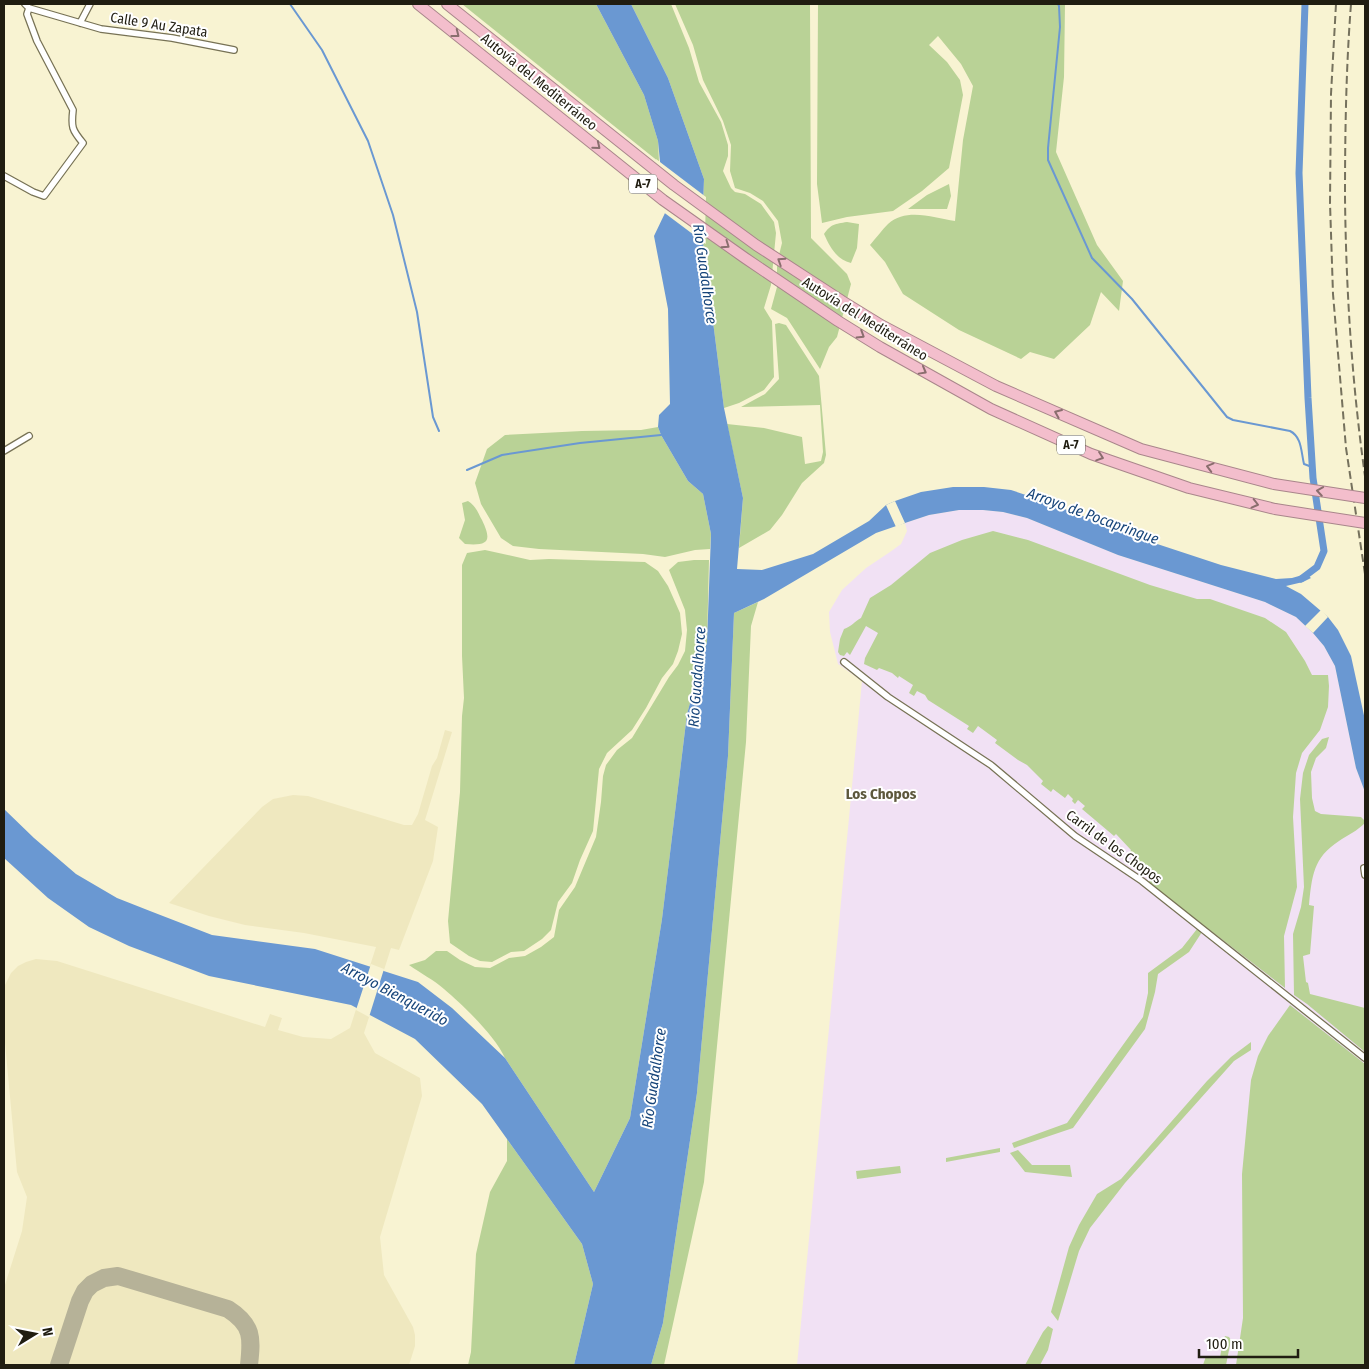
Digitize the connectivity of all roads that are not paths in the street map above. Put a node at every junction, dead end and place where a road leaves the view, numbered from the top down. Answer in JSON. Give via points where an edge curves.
{"nodes":[{"id":1,"x":90,"y":4,"type":"edge"},
{"id":2,"x":418,"y":4,"type":"edge"},
{"id":3,"x":447,"y":4,"type":"edge"},
{"id":4,"x":27,"y":6,"type":"edge"},
{"id":5,"x":80,"y":23,"type":"junction"},
{"id":6,"x":234,"y":50,"type":"dead end"},
{"id":7,"x":4,"y":176,"type":"edge"},
{"id":8,"x":29,"y":436,"type":"dead end"},
{"id":9,"x":4,"y":451,"type":"edge"},
{"id":10,"x":1365,"y":498,"type":"edge"},
{"id":11,"x":1365,"y":523,"type":"edge"},
{"id":12,"x":844,"y":662,"type":"dead end"},
{"id":13,"x":1364,"y":868,"type":"dead end"},
{"id":14,"x":1365,"y":875,"type":"edge"},
{"id":15,"x":1365,"y":1058,"type":"edge"}],
"edges":[{"from":1,"to":5,"type":"street"},
{"from":2,"to":11,"type":"highway","name":"Autovía del Mediterráneo","number":"A-7","one_way":true,"bridge":true,"via":[[663,200],[745,258],[880,347],[991,409],[1091,454],[1190,488],[1275,509]]},
{"from":10,"to":3,"type":"highway","name":"Autovía del Mediterráneo","number":"A-7","one_way":true,"bridge":true,"via":[[1274,484],[1141,449],[996,386],[881,325],[756,245],[674,185]]},
{"from":4,"to":5,"type":"street","name":"Calle 9 Au Zapata"},
{"from":4,"to":7,"type":"street","via":[[37,41],[74,110],[74,132],[83,144],[44,196]]},
{"from":5,"to":6,"type":"street","name":"Calle 9 Au Zapata"},
{"from":8,"to":9,"type":"street"},
{"from":12,"to":15,"type":"street","name":"Carril de los Chopos","via":[[888,697],[990,764],[1076,836],[1142,881]]},
{"from":13,"to":14,"type":"street"}]}
